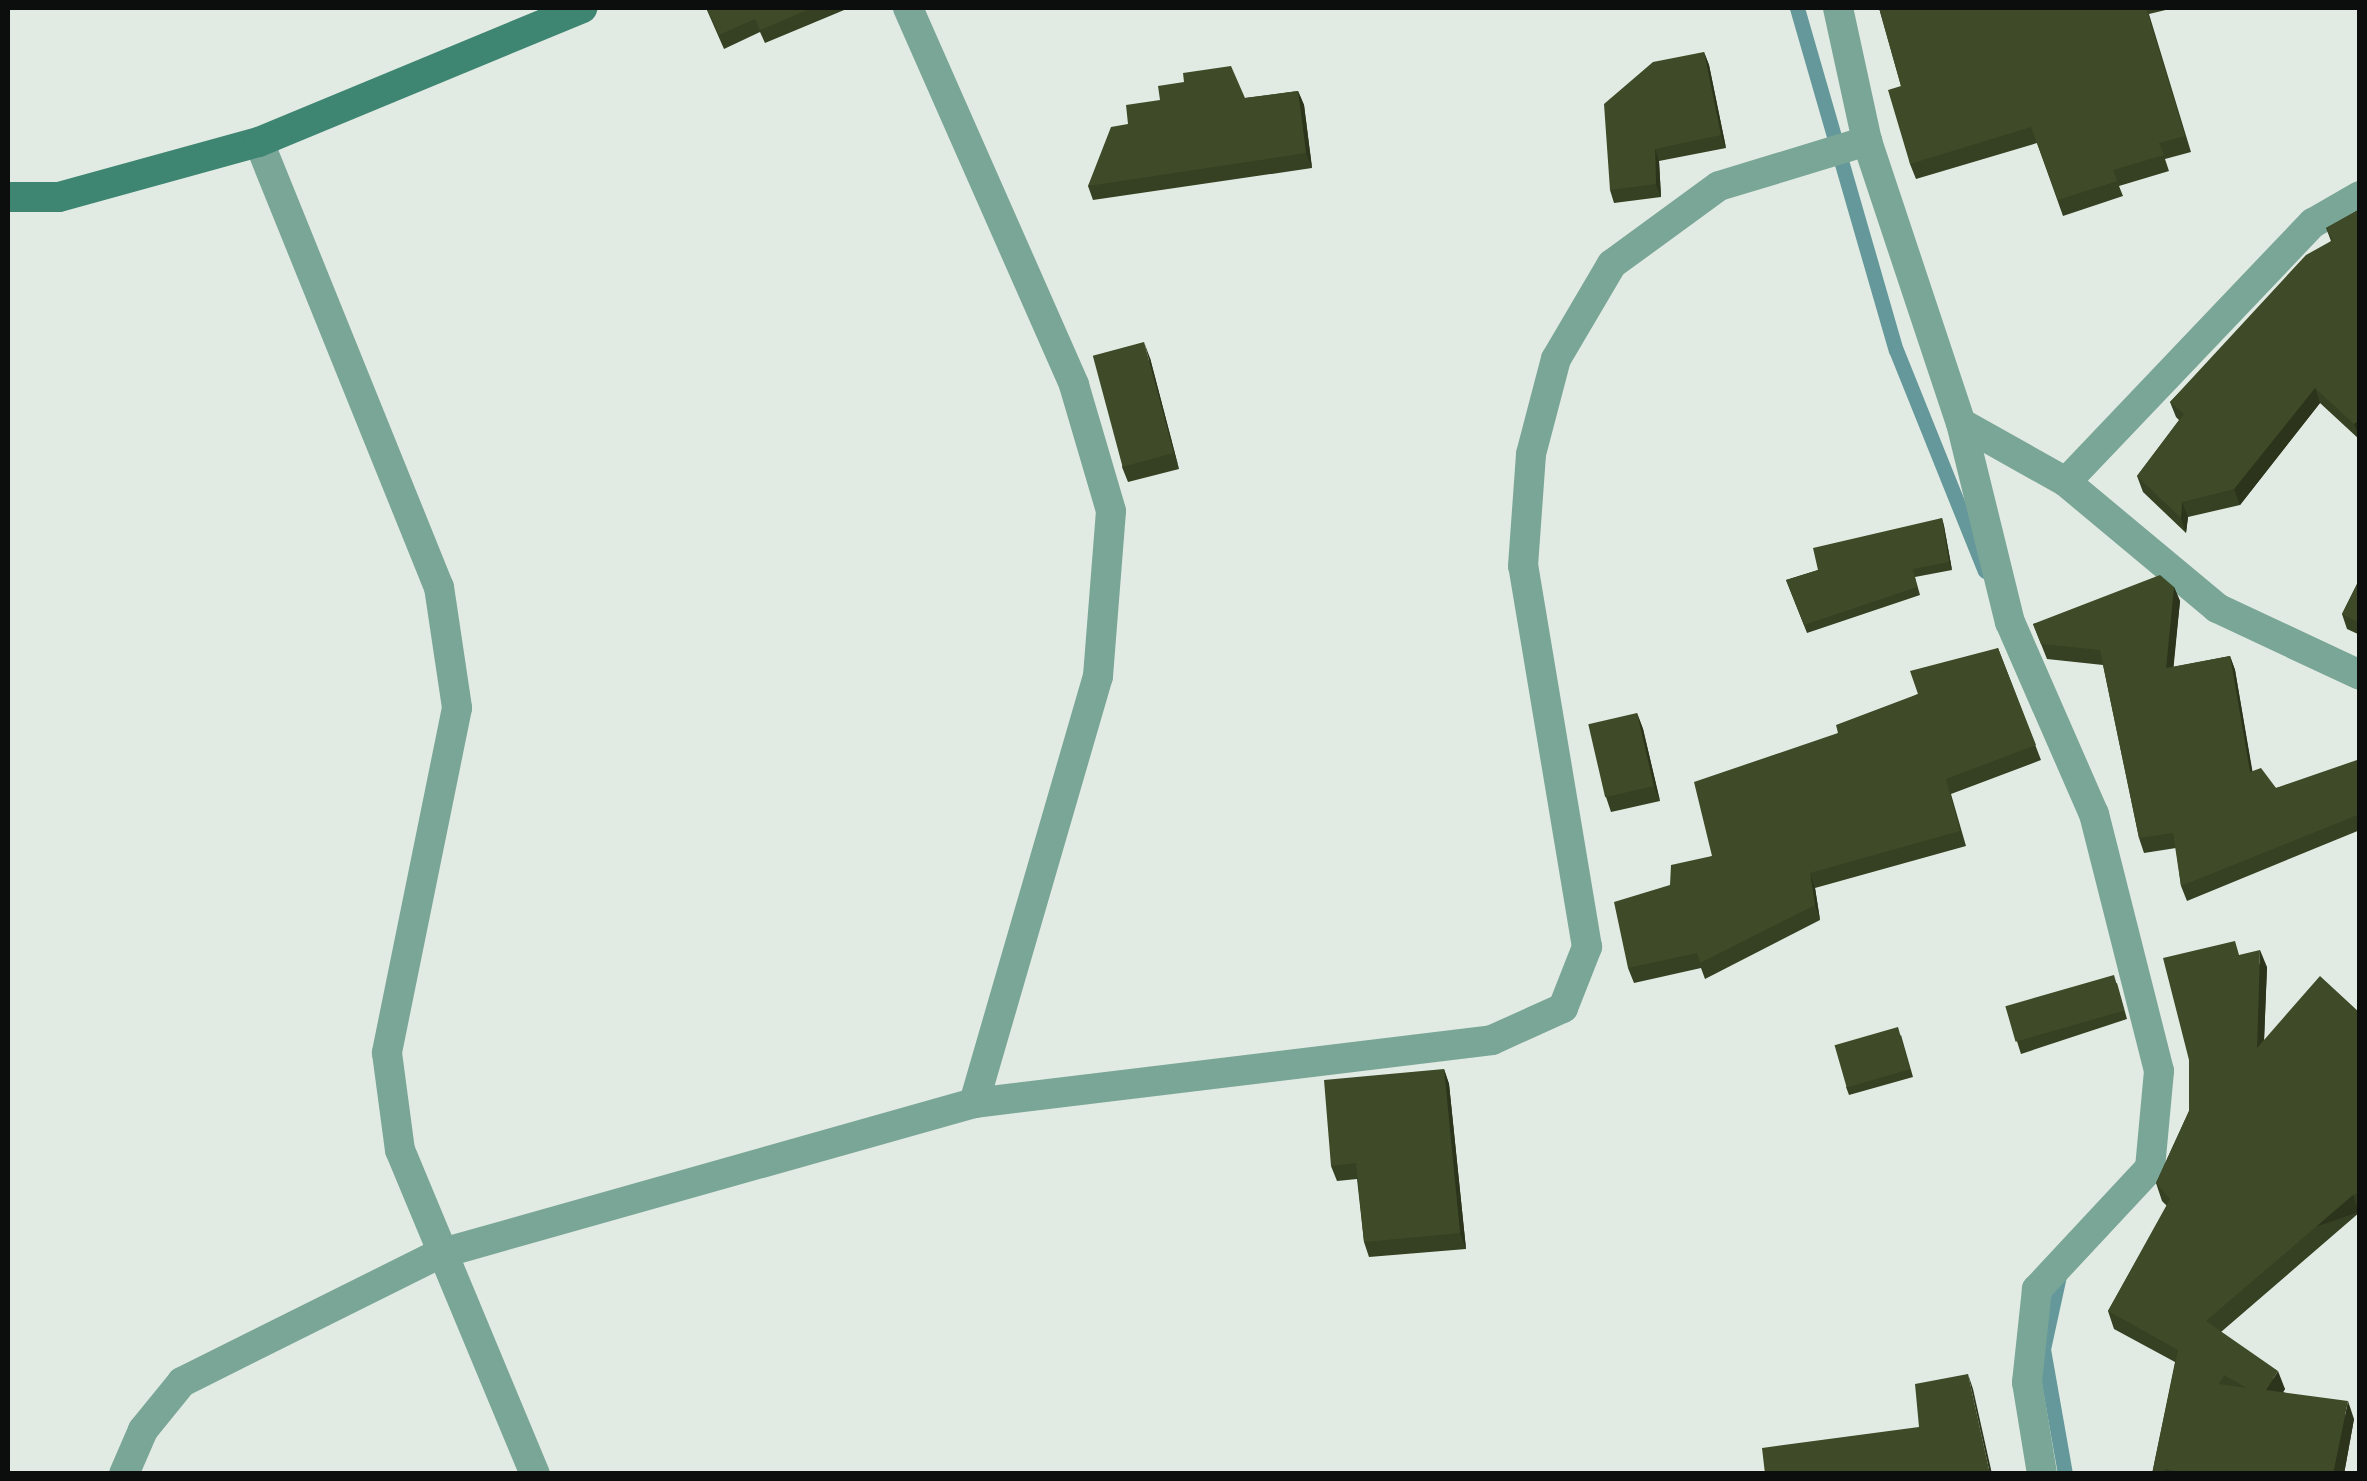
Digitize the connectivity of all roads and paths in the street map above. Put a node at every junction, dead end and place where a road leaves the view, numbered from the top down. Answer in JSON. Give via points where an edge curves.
{"nodes":[{"id":1,"x":582,"y":8,"type":"edge"},
{"id":2,"x":908,"y":8,"type":"edge"},
{"id":3,"x":1838,"y":8,"type":"edge"},
{"id":4,"x":260,"y":142,"type":"junction"},
{"id":5,"x":1867,"y":142,"type":"junction"},
{"id":6,"x":2360,"y":196,"type":"edge"},
{"id":7,"x":8,"y":197,"type":"edge"},
{"id":8,"x":1961,"y":423,"type":"junction"},
{"id":9,"x":2066,"y":482,"type":"junction"},
{"id":10,"x":2360,"y":675,"type":"edge"},
{"id":11,"x":974,"y":1103,"type":"junction"},
{"id":12,"x":440,"y":1254,"type":"junction"},
{"id":13,"x":124,"y":1474,"type":"edge"},
{"id":14,"x":535,"y":1474,"type":"edge"},
{"id":15,"x":2042,"y":1474,"type":"edge"}],
"edges":[{"from":1,"to":4,"type":"street"},
{"from":2,"to":11,"type":"street","via":[[1074,385],[1111,511],[1098,676]]},
{"from":3,"to":5,"type":"street"},
{"from":4,"to":7,"type":"street","via":[[59,197]]},
{"from":4,"to":12,"type":"street","via":[[439,588],[456,708],[387,1053],[400,1150]]},
{"from":5,"to":8,"type":"street"},
{"from":5,"to":11,"type":"street","via":[[1719,186],[1612,264],[1556,359],[1531,454],[1523,566],[1587,947],[1563,1008],[1492,1040]]},
{"from":6,"to":9,"type":"street","via":[[2312,223]]},
{"from":8,"to":9,"type":"street"},
{"from":8,"to":15,"type":"street","via":[[2010,622],[2094,814],[2159,1071],[2150,1168],[2037,1288],[2026,1382]]},
{"from":9,"to":10,"type":"street","via":[[2217,608]]},
{"from":11,"to":12,"type":"street"},
{"from":12,"to":13,"type":"street","via":[[182,1382],[142,1430]]},
{"from":12,"to":14,"type":"street"}]}
